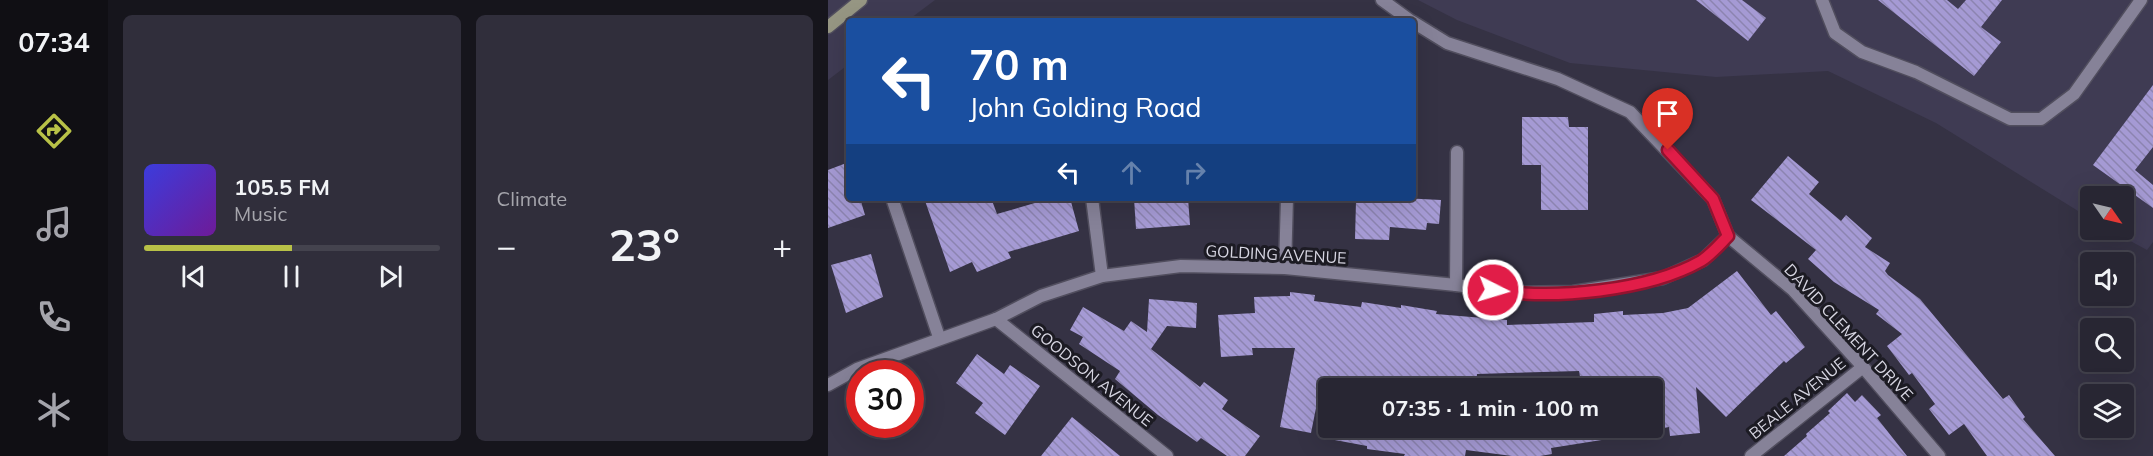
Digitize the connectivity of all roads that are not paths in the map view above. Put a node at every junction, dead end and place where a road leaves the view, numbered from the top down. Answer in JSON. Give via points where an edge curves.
{"nodes":[{"id":1,"x":861,"y":0,"type":"edge"},
{"id":2,"x":1382,"y":0,"type":"edge"},
{"id":3,"x":1822,"y":0,"type":"edge"},
{"id":4,"x":2141,"y":0,"type":"edge"},
{"id":5,"x":1407,"y":18,"type":"edge"},
{"id":6,"x":1416,"y":24,"type":"edge"},
{"id":7,"x":828,"y":27,"type":"edge"},
{"id":8,"x":1457,"y":152,"type":"dead end"},
{"id":9,"x":893,"y":201,"type":"edge"},
{"id":10,"x":1092,"y":201,"type":"edge"},
{"id":11,"x":1287,"y":201,"type":"edge"},
{"id":12,"x":1728,"y":236,"type":"junction"},
{"id":13,"x":1285,"y":268,"type":"junction"},
{"id":14,"x":1102,"y":276,"type":"junction"},
{"id":15,"x":1456,"y":285,"type":"junction"},
{"id":16,"x":996,"y":319,"type":"junction"},
{"id":17,"x":939,"y":337,"type":"junction"},
{"id":18,"x":1863,"y":367,"type":"junction"},
{"id":19,"x":828,"y":385,"type":"edge"},
{"id":20,"x":1167,"y":456,"type":"edge"},
{"id":21,"x":1751,"y":456,"type":"edge"},
{"id":22,"x":1939,"y":456,"type":"edge"}],
"edges":[{"from":1,"to":7,"type":"street"},
{"from":2,"to":5,"type":"street"},
{"from":3,"to":4,"type":"street","via":[[1835,33],[1862,52],[1916,72],[2010,119],[2041,119],[2074,94]]},
{"from":6,"to":12,"type":"street","via":[[1447,43],[1558,79],[1630,112],[1713,199]]},
{"from":8,"to":15,"type":"street"},
{"from":9,"to":17,"type":"street"},
{"from":10,"to":14,"type":"street"},
{"from":11,"to":13,"type":"street"},
{"from":12,"to":15,"type":"street","name":"GOLDING AVENUE","via":[[1703,260],[1663,278],[1614,287],[1512,293]]},
{"from":12,"to":18,"type":"street","name":"DAVID CLEMENT DRIVE","via":[[1792,290]]},
{"from":13,"to":14,"type":"street","name":"GOLDING AVENUE","via":[[1181,266]]},
{"from":13,"to":15,"type":"street","name":"GOLDING AVENUE"},
{"from":14,"to":16,"type":"street","name":"GOLDING AVENUE","via":[[1041,296]]},
{"from":16,"to":17,"type":"street","name":"GOLDING AVENUE"},
{"from":16,"to":20,"type":"street","name":"GOODSON AVENUE"},
{"from":17,"to":19,"type":"street","name":"GOLDING AVENUE","via":[[857,369]]},
{"from":18,"to":21,"type":"street","name":"BEALE AVENUE"},
{"from":18,"to":22,"type":"street","name":"DAVID CLEMENT DRIVE"}]}
